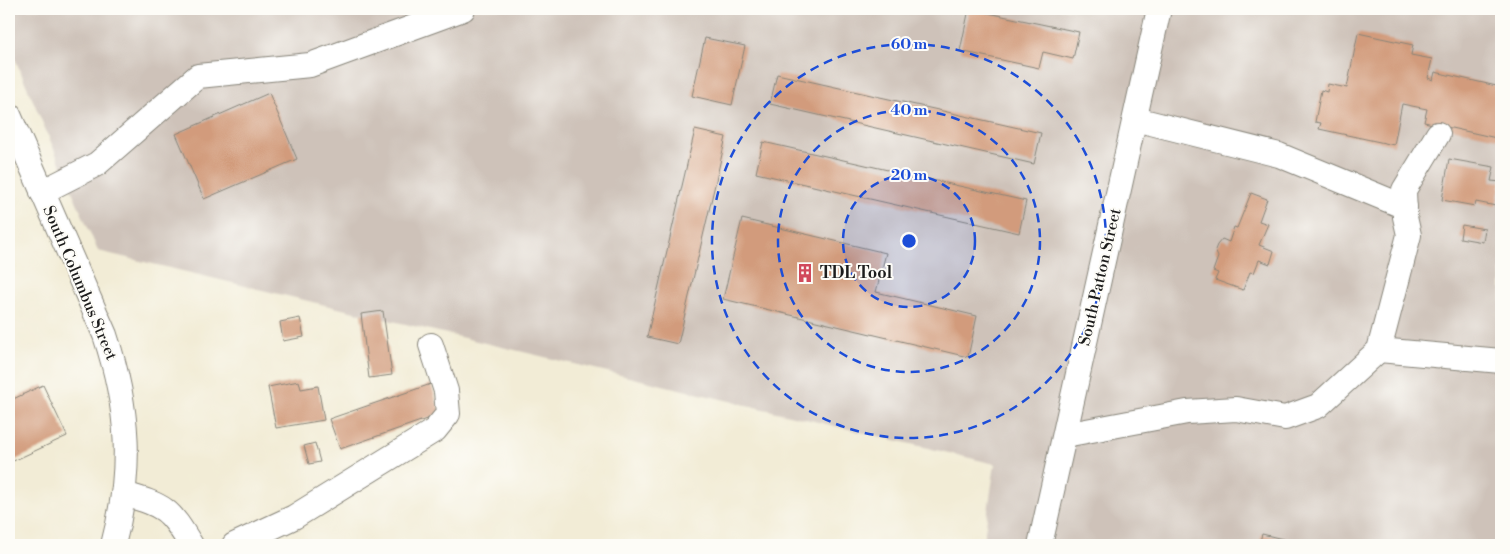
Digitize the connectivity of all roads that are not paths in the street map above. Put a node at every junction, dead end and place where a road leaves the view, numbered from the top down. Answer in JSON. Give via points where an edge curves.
{"nodes":[{"id":1,"x":463,"y":9,"type":"edge"},
{"id":2,"x":1159,"y":9,"type":"edge"},
{"id":3,"x":9,"y":115,"type":"edge"},
{"id":4,"x":1135,"y":118,"type":"junction"},
{"id":5,"x":1438,"y":134,"type":"dead end"},
{"id":6,"x":42,"y":192,"type":"junction"},
{"id":7,"x":1405,"y":208,"type":"junction"},
{"id":8,"x":431,"y":345,"type":"dead end"},
{"id":9,"x":1378,"y":350,"type":"junction"},
{"id":10,"x":1501,"y":361,"type":"edge"},
{"id":11,"x":1065,"y":434,"type":"junction"},
{"id":12,"x":124,"y":494,"type":"junction"},
{"id":13,"x":113,"y":545,"type":"edge"},
{"id":14,"x":190,"y":545,"type":"edge"},
{"id":15,"x":234,"y":545,"type":"edge"},
{"id":16,"x":1040,"y":545,"type":"edge"}],
"edges":[{"from":1,"to":6,"type":"street","via":[[310,65],[198,76],[97,164]]},
{"from":2,"to":4,"type":"street","name":"South Patton Street"},
{"from":3,"to":6,"type":"street","name":"South Columbus Street"},
{"from":4,"to":7,"type":"street","via":[[1279,155]]},
{"from":4,"to":11,"type":"street","name":"South Patton Street"},
{"from":5,"to":7,"type":"street","via":[[1404,190]]},
{"from":6,"to":12,"type":"street","name":"South Columbus Street","via":[[105,335],[117,372],[125,414],[127,456]]},
{"from":7,"to":9,"type":"street","via":[[1409,235]]},
{"from":8,"to":15,"type":"street","via":[[446,391],[448,414],[435,430],[294,516]]},
{"from":9,"to":10,"type":"street"},
{"from":9,"to":11,"type":"street","via":[[1318,406],[1285,418],[1236,409],[1187,412]]},
{"from":11,"to":16,"type":"street","name":"South Patton Street"},
{"from":12,"to":13,"type":"street","name":"South Columbus Street"},
{"from":12,"to":14,"type":"street","via":[[155,503],[175,518]]}]}
